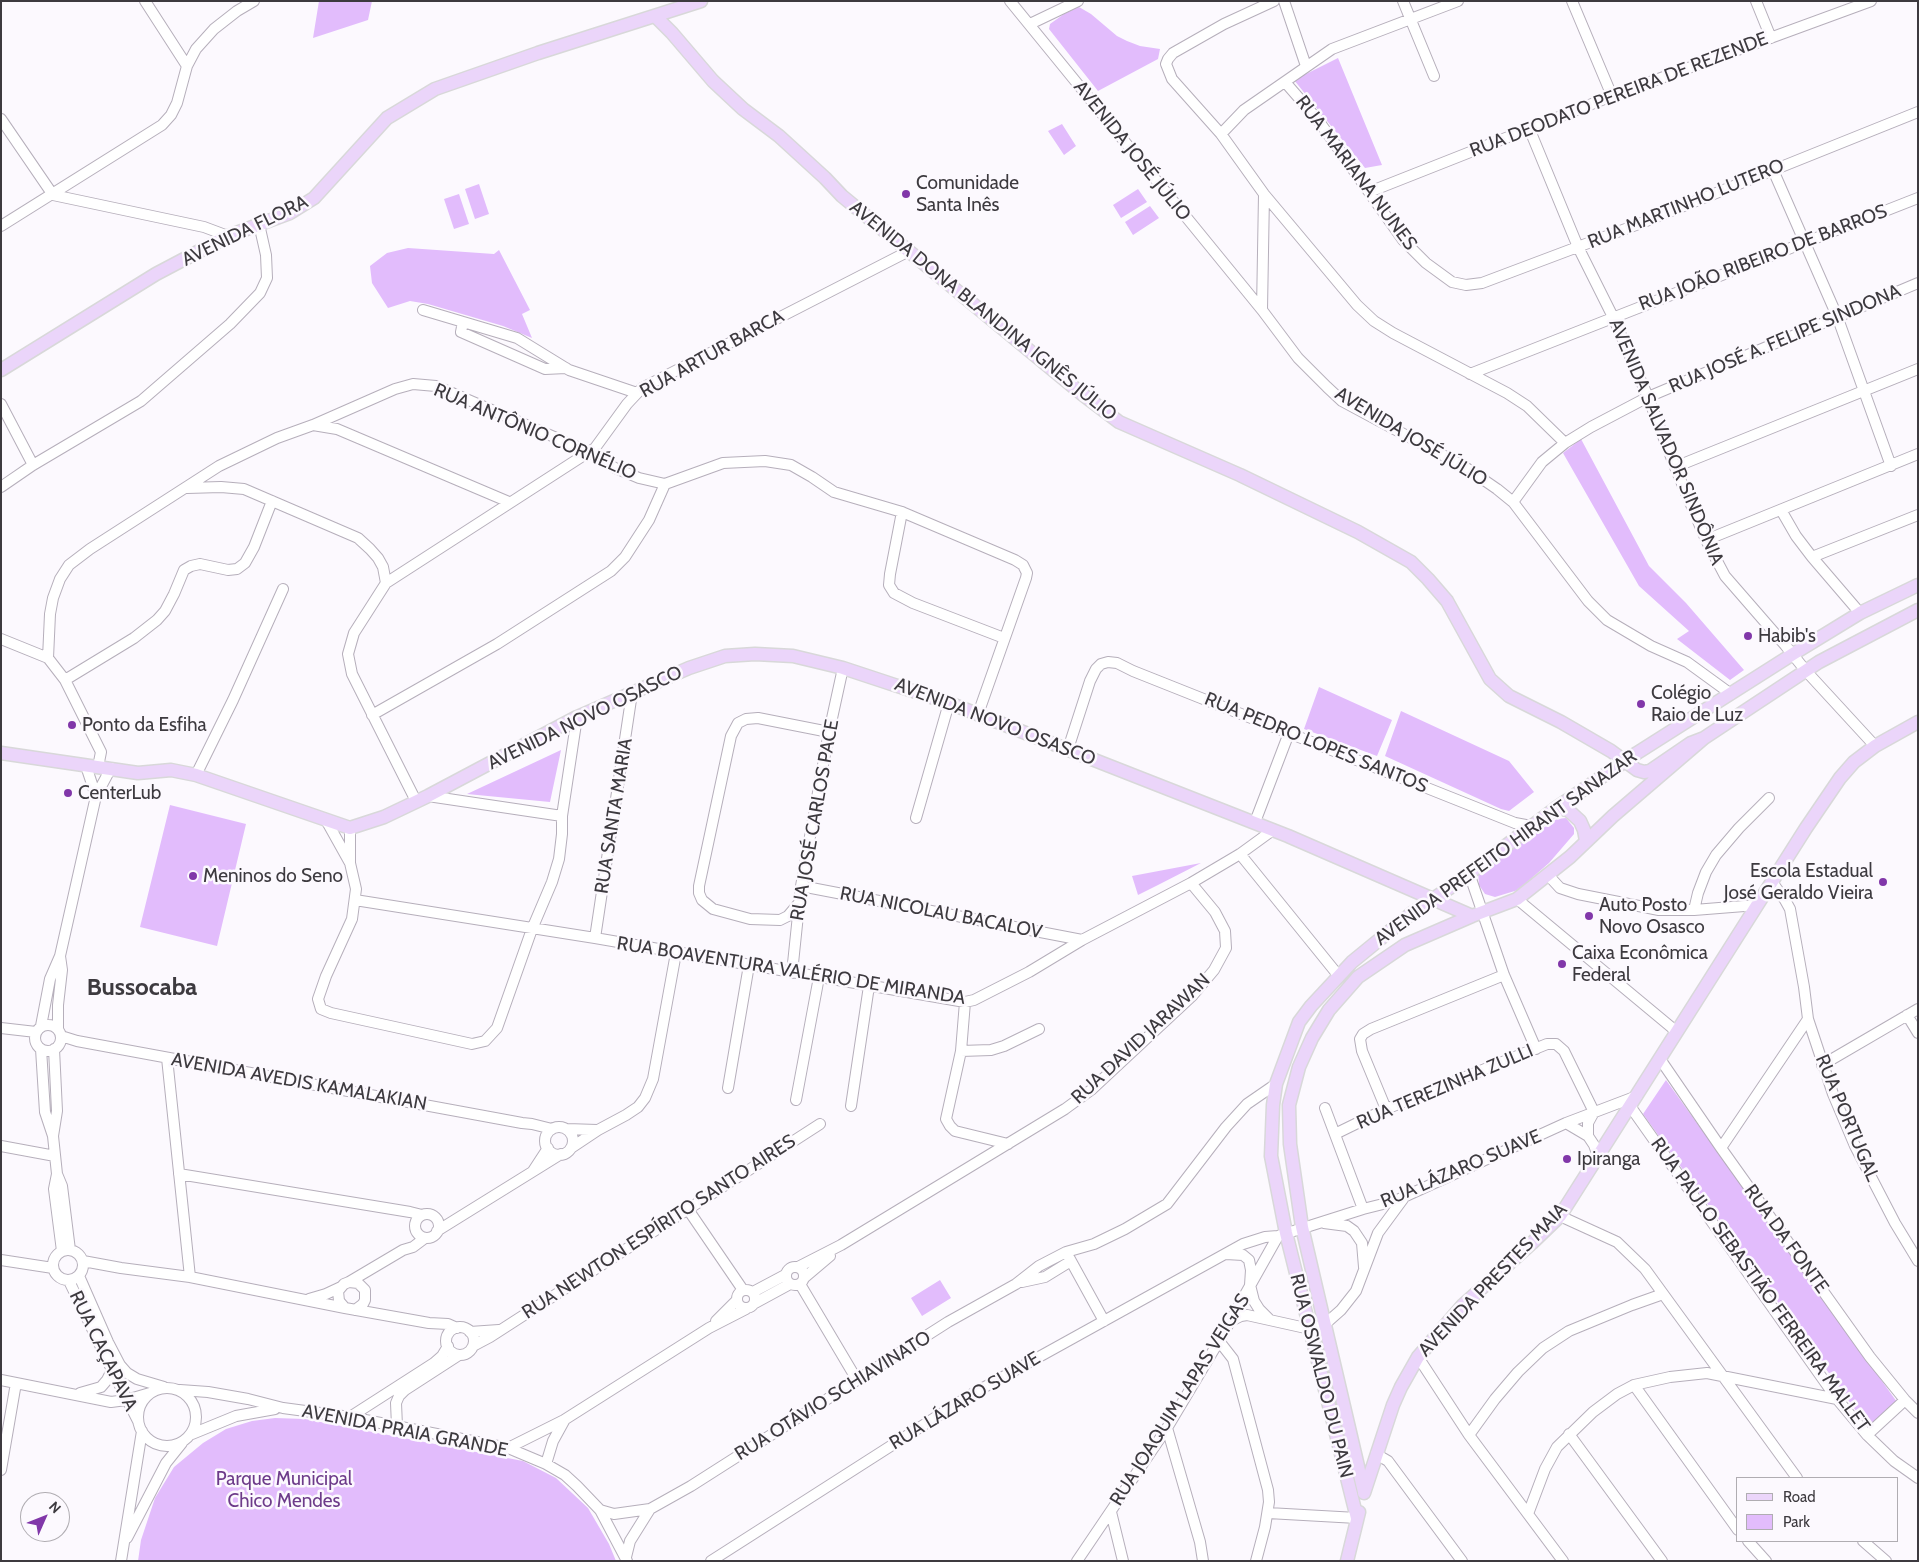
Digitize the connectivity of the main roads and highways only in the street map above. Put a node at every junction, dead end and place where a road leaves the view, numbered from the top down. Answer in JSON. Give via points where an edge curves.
{"nodes":[{"id":1,"x":701,"y":1,"type":"edge"},
{"id":2,"x":655,"y":16,"type":"junction"},
{"id":3,"x":1,"y":370,"type":"edge"},
{"id":4,"x":1918,"y":585,"type":"edge"},
{"id":5,"x":1918,"y":610,"type":"edge"},
{"id":6,"x":1918,"y":722,"type":"edge"},
{"id":7,"x":1704,"y":738,"type":"junction"},
{"id":8,"x":1,"y":753,"type":"edge"},
{"id":9,"x":1624,"y":762,"type":"junction"},
{"id":10,"x":1556,"y":808,"type":"junction"},
{"id":11,"x":1586,"y":841,"type":"junction"},
{"id":12,"x":1433,"y":899,"type":"junction"},
{"id":13,"x":1477,"y":914,"type":"junction"},
{"id":14,"x":1302,"y":1228,"type":"joint"},
{"id":15,"x":1282,"y":1235,"type":"joint"},
{"id":16,"x":1364,"y":1492,"type":"junction"},
{"id":17,"x":1357,"y":1518,"type":"junction"},
{"id":18,"x":1350,"y":1560,"type":"edge"}],
"edges":[{"from":1,"to":2,"type":"main road","name":"AVENIDA FLORA"},
{"from":2,"to":3,"type":"main road","name":"AVENIDA FLORA","via":[[435,89],[387,118],[314,198],[290,213],[228,236],[156,274]]},
{"from":2,"to":9,"type":"main road","name":"AVENIDA DONA BLANDINA IGNÊS JÚLIO","via":[[743,110],[779,136],[842,196],[1082,394],[1119,422],[1240,475],[1358,532],[1411,562],[1447,601],[1490,679],[1509,696],[1585,736]]},
{"from":4,"to":9,"type":"main road","name":"AVENIDA PREFEITO HIRANT SANAZAR","via":[[1860,613]]},
{"from":5,"to":7,"type":"main road","name":"AVENIDA PREFEITO HIRANT SANAZAR","via":[[1819,662]]},
{"from":6,"to":16,"type":"main road","name":"AVENIDA PRESTES MAIA","via":[[1854,762],[1832,789],[1560,1216],[1463,1305],[1418,1357],[1400,1387]]},
{"from":7,"to":9,"type":"main road","name":"AVENIDA DONA BLANDINA IGNÊS JÚLIO","via":[[1691,743],[1650,771],[1638,770]]},
{"from":7,"to":11,"type":"main road","name":"AVENIDA PREFEITO HIRANT SANAZAR"},
{"from":8,"to":12,"type":"main road","name":"AVENIDA NOVO OSASCO","via":[[138,773],[171,770],[196,775],[350,828],[422,799],[577,718],[689,668],[725,656],[793,656],[843,668],[978,714],[1255,822]]},
{"from":9,"to":10,"type":"main road","name":"AVENIDA PREFEITO HIRANT SANAZAR"},
{"from":10,"to":11,"type":"main road","via":[[1568,810],[1580,820]]},
{"from":10,"to":12,"type":"main road","name":"AVENIDA PREFEITO HIRANT SANAZAR"},
{"from":11,"to":13,"type":"main road","name":"AVENIDA PREFEITO HIRANT SANAZAR","via":[[1517,899]]},
{"from":12,"to":13,"type":"main road","name":"AVENIDA NOVO OSASCO"},
{"from":12,"to":15,"type":"main road","name":"AVENIDA PREFEITO HIRANT SANAZAR","via":[[1338,975],[1299,1022],[1276,1084],[1273,1105],[1271,1156]]},
{"from":13,"to":14,"type":"main road","name":"AVENIDA PREFEITO HIRANT SANAZAR","via":[[1405,945],[1358,977],[1329,1010],[1312,1038],[1299,1068],[1289,1105],[1290,1144]]},
{"from":14,"to":16,"type":"main road","name":"RUA OSWALDO DU PAIN"},
{"from":15,"to":17,"type":"main road","name":"RUA OSWALDO DU PAIN","via":[[1310,1329]]},
{"from":16,"to":17,"type":"main road","name":"AVENIDA PRESTES MAIA"},
{"from":17,"to":18,"type":"main road","name":"AVENIDA PRESTES MAIA"}]}
